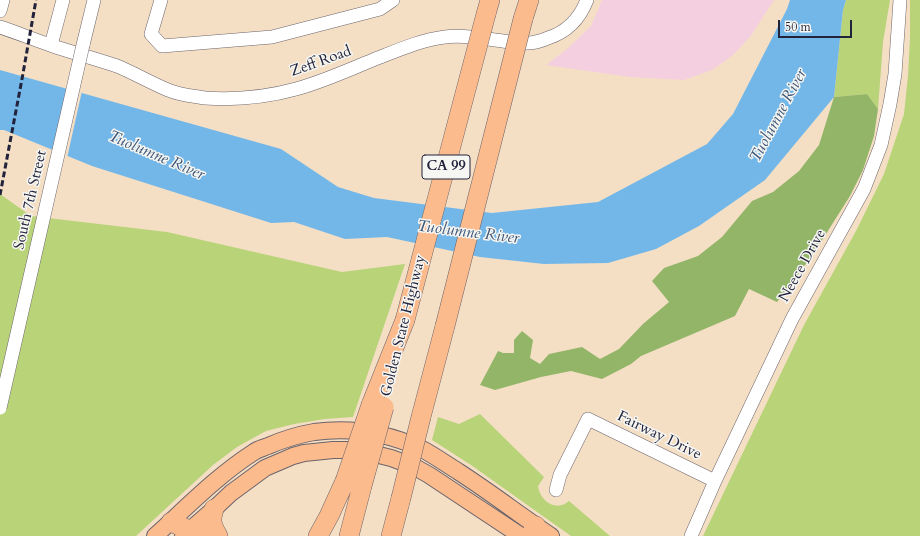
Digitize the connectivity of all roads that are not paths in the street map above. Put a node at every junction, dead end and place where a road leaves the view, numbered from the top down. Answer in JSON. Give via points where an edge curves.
{"nodes":[{"id":1,"x":3,"y":0,"type":"edge"},
{"id":2,"x":63,"y":0,"type":"edge"},
{"id":3,"x":94,"y":0,"type":"edge"},
{"id":4,"x":161,"y":0,"type":"edge"},
{"id":5,"x":392,"y":0,"type":"edge"},
{"id":6,"x":529,"y":0,"type":"edge"},
{"id":7,"x":587,"y":0,"type":"edge"},
{"id":8,"x":900,"y":0,"type":"edge"},
{"id":9,"x":488,"y":7,"type":"edge"},
{"id":10,"x":0,"y":11,"type":"edge"},
{"id":11,"x":0,"y":26,"type":"edge"},
{"id":12,"x":51,"y":45,"type":"junction"},
{"id":13,"x":377,"y":406,"type":"junction"},
{"id":14,"x":0,"y":408,"type":"edge"},
{"id":15,"x":715,"y":481,"type":"junction"},
{"id":16,"x":556,"y":490,"type":"dead end"},
{"id":17,"x":401,"y":498,"type":"junction"},
{"id":18,"x":214,"y":509,"type":"junction"},
{"id":19,"x":185,"y":532,"type":"edge"},
{"id":20,"x":535,"y":534,"type":"edge"},
{"id":21,"x":155,"y":536,"type":"edge"},
{"id":22,"x":218,"y":536,"type":"edge"},
{"id":23,"x":318,"y":536,"type":"edge"},
{"id":24,"x":349,"y":536,"type":"edge"},
{"id":25,"x":391,"y":536,"type":"edge"},
{"id":26,"x":394,"y":536,"type":"edge"},
{"id":27,"x":691,"y":536,"type":"edge"}],
"edges":[{"from":1,"to":10,"type":"street"},
{"from":2,"to":12,"type":"street"},
{"from":3,"to":14,"type":"street","name":"South 7th Street","bridge":true},
{"from":4,"to":5,"type":"street","via":[[151,34],[162,46],[272,37],[380,9]]},
{"from":6,"to":17,"type":"highway","number":"CA 99","bridge":true},
{"from":7,"to":12,"type":"street","name":"Zeff Road","via":[[573,24],[541,41],[514,43],[447,36],[436,38],[407,46],[319,82],[271,94],[246,97],[188,96],[118,67]]},
{"from":8,"to":15,"type":"street","name":"Neece Drive","via":[[895,74],[878,152],[864,188],[792,319]]},
{"from":9,"to":13,"type":"highway","name":"Golden State Highway","number":"CA 99","bridge":true,"via":[[405,320]]},
{"from":11,"to":12,"type":"street","name":"Zeff Road"},
{"from":13,"to":23,"type":"highway","bridge":true},
{"from":13,"to":24,"type":"highway","name":"Golden State Highway","bridge":true,"via":[[362,486]]},
{"from":15,"to":16,"type":"street","name":"Fairway Drive","via":[[588,419],[560,475]]},
{"from":15,"to":27,"type":"street","name":"Neece Drive"},
{"from":17,"to":25,"type":"highway","number":"CA 99"},
{"from":17,"to":26,"type":"highway"},
{"from":18,"to":19,"type":"main road"},
{"from":18,"to":20,"type":"main road","via":[[265,468],[304,453],[350,450],[391,458],[413,466]]},
{"from":18,"to":22,"type":"highway","via":[[212,525]]},
{"from":19,"to":20,"type":"main road","via":[[219,478],[255,451],[301,434],[351,430],[397,439],[439,459],[484,488]]},
{"from":19,"to":21,"type":"main road"}]}
